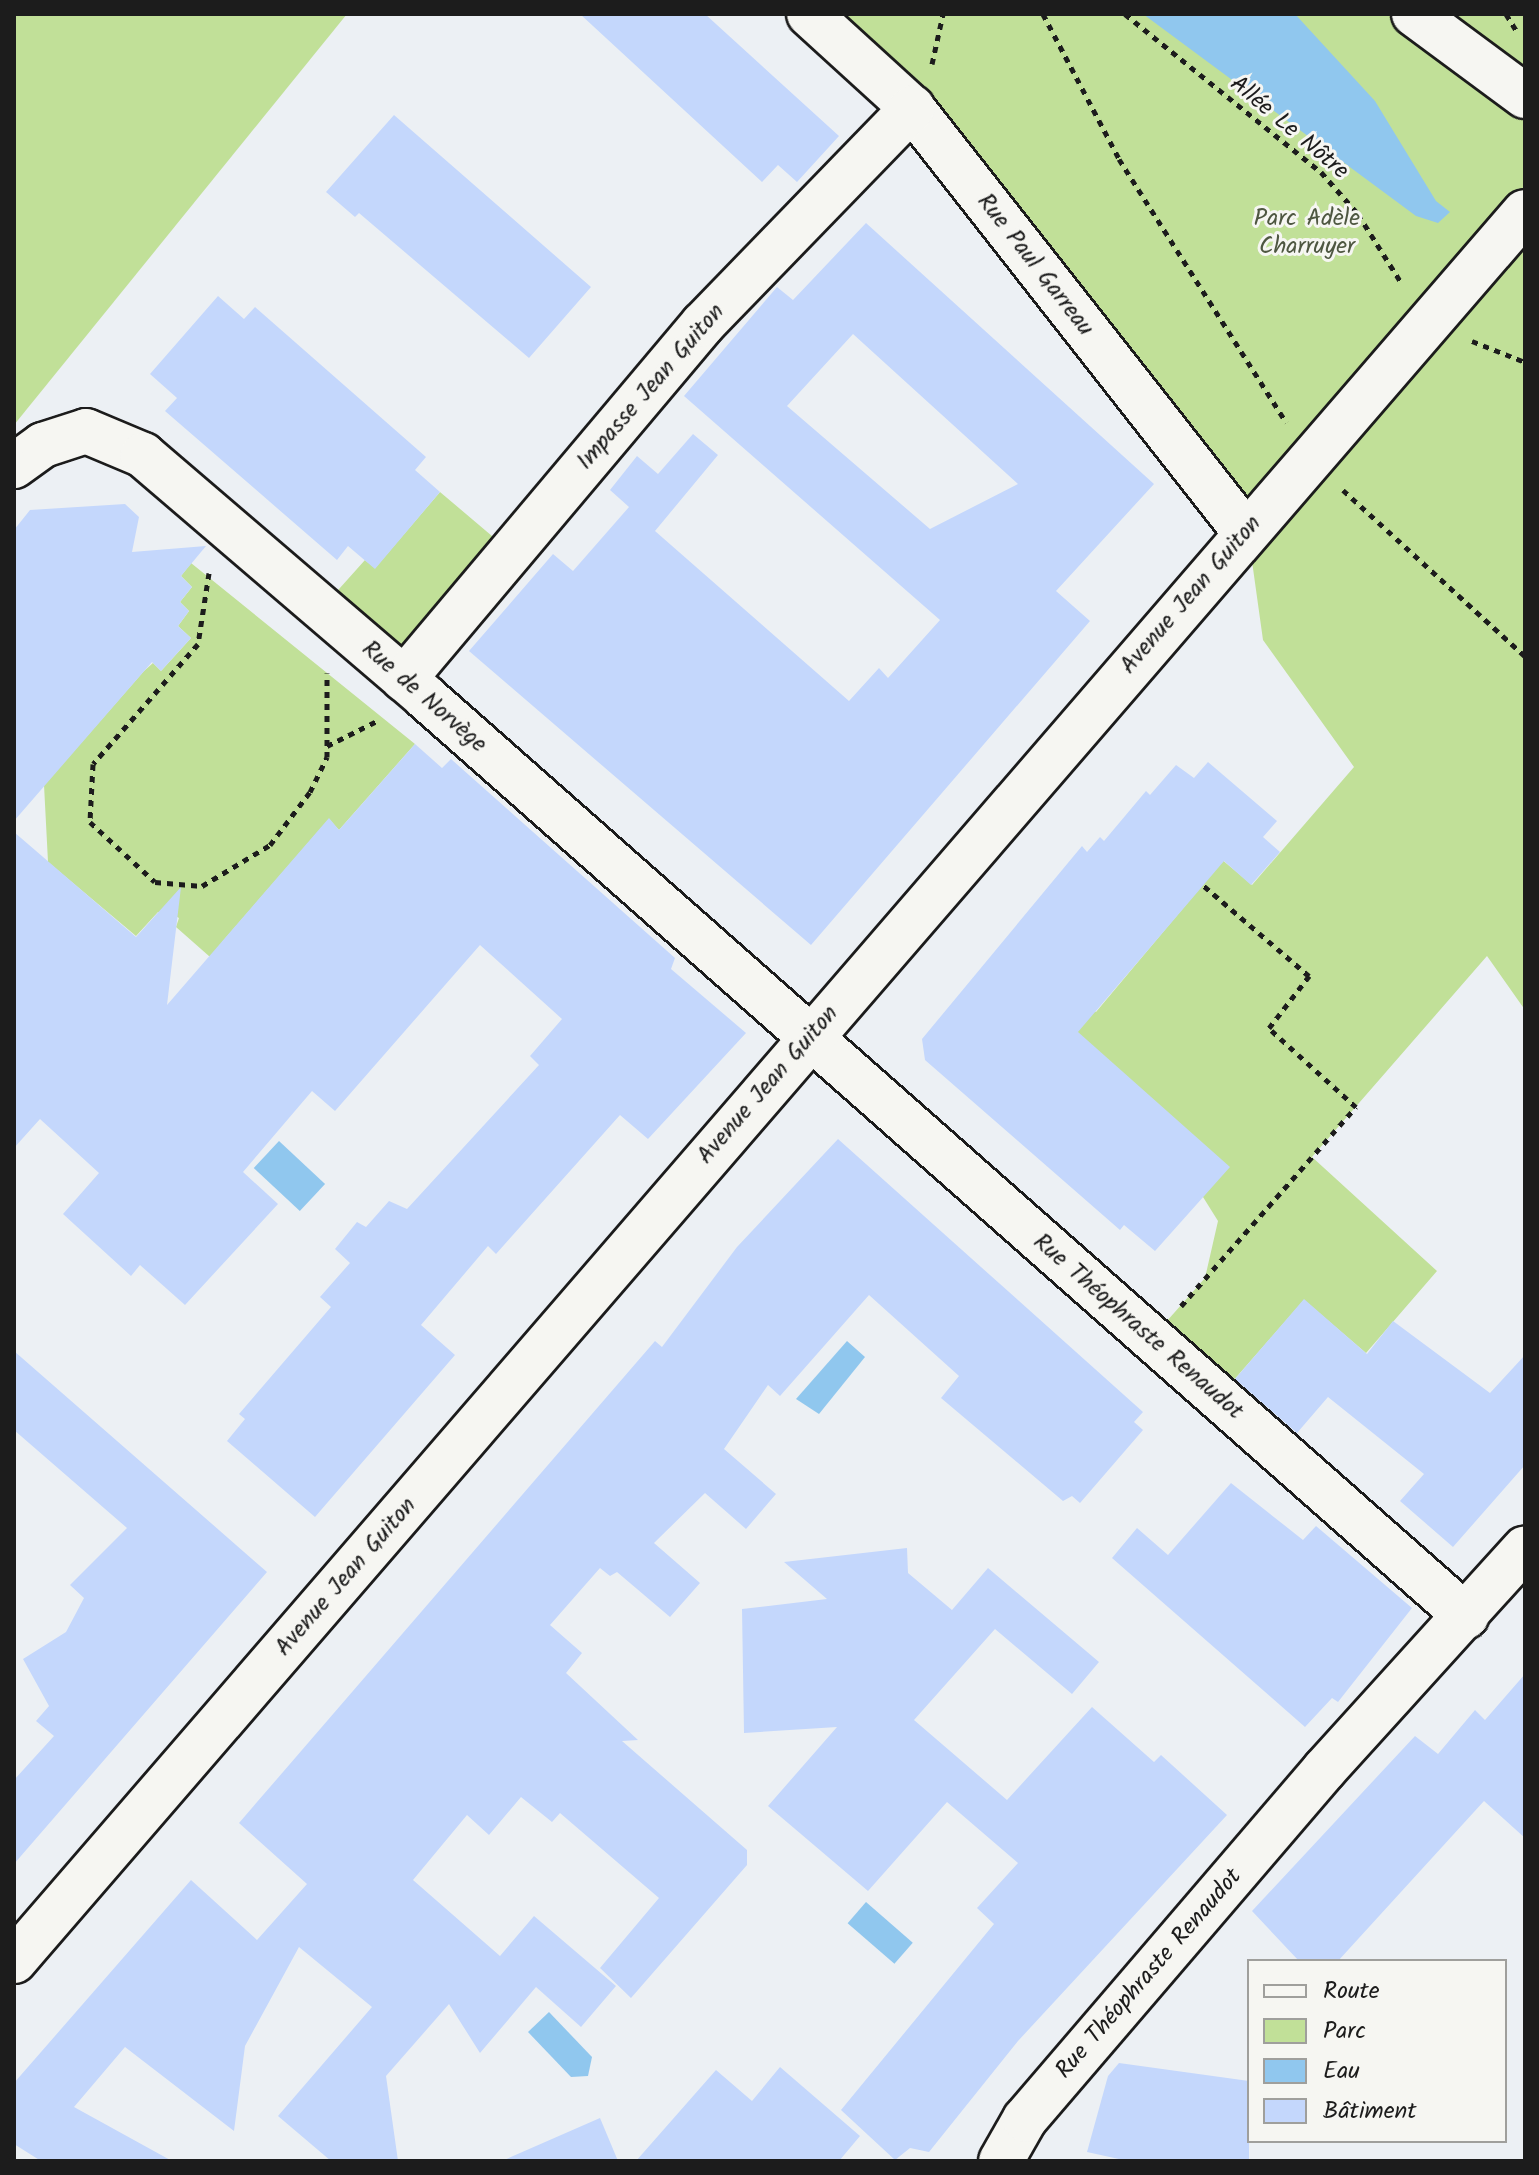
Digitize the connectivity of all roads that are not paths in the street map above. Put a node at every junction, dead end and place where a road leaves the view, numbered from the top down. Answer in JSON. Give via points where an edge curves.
{"nodes":[{"id":1,"x":809,"y":14,"type":"edge"},
{"id":2,"x":1414,"y":14,"type":"edge"},
{"id":3,"x":1525,"y":96,"type":"edge"},
{"id":4,"x":912,"y":108,"type":"junction"},
{"id":5,"x":1525,"y":212,"type":"edge"},
{"id":6,"x":14,"y":466,"type":"edge"},
{"id":7,"x":1245,"y":532,"type":"junction"},
{"id":8,"x":414,"y":688,"type":"junction"},
{"id":9,"x":810,"y":1038,"type":"junction"},
{"id":10,"x":1525,"y":1548,"type":"edge"},
{"id":11,"x":1466,"y":1616,"type":"junction"},
{"id":12,"x":14,"y":1961,"type":"edge"},
{"id":13,"x":1001,"y":2161,"type":"edge"}],
"edges":[{"from":1,"to":4,"type":"street","name":"Rue Paul Garreau"},
{"from":2,"to":3,"type":"street"},
{"from":4,"to":7,"type":"street","name":"Rue Paul Garreau"},
{"from":4,"to":8,"type":"street","name":"Impasse Jean Guiton","via":[[703,324]]},
{"from":5,"to":7,"type":"street","name":"Avenue Jean Guiton"},
{"from":6,"to":8,"type":"street","name":"Rue de Norvège","via":[[43,445],[86,431],[143,455]]},
{"from":7,"to":9,"type":"street","name":"Avenue Jean Guiton"},
{"from":8,"to":9,"type":"street","name":"Rue de Norvège"},
{"from":9,"to":11,"type":"street","name":"Rue Théophraste Renaudot"},
{"from":9,"to":12,"type":"street","name":"Avenue Jean Guiton"},
{"from":10,"to":11,"type":"street","name":"Rue Théophraste Renaudot"},
{"from":11,"to":13,"type":"street","name":"Rue Théophraste Renaudot","via":[[1324,1770],[1045,2095]]}]}
